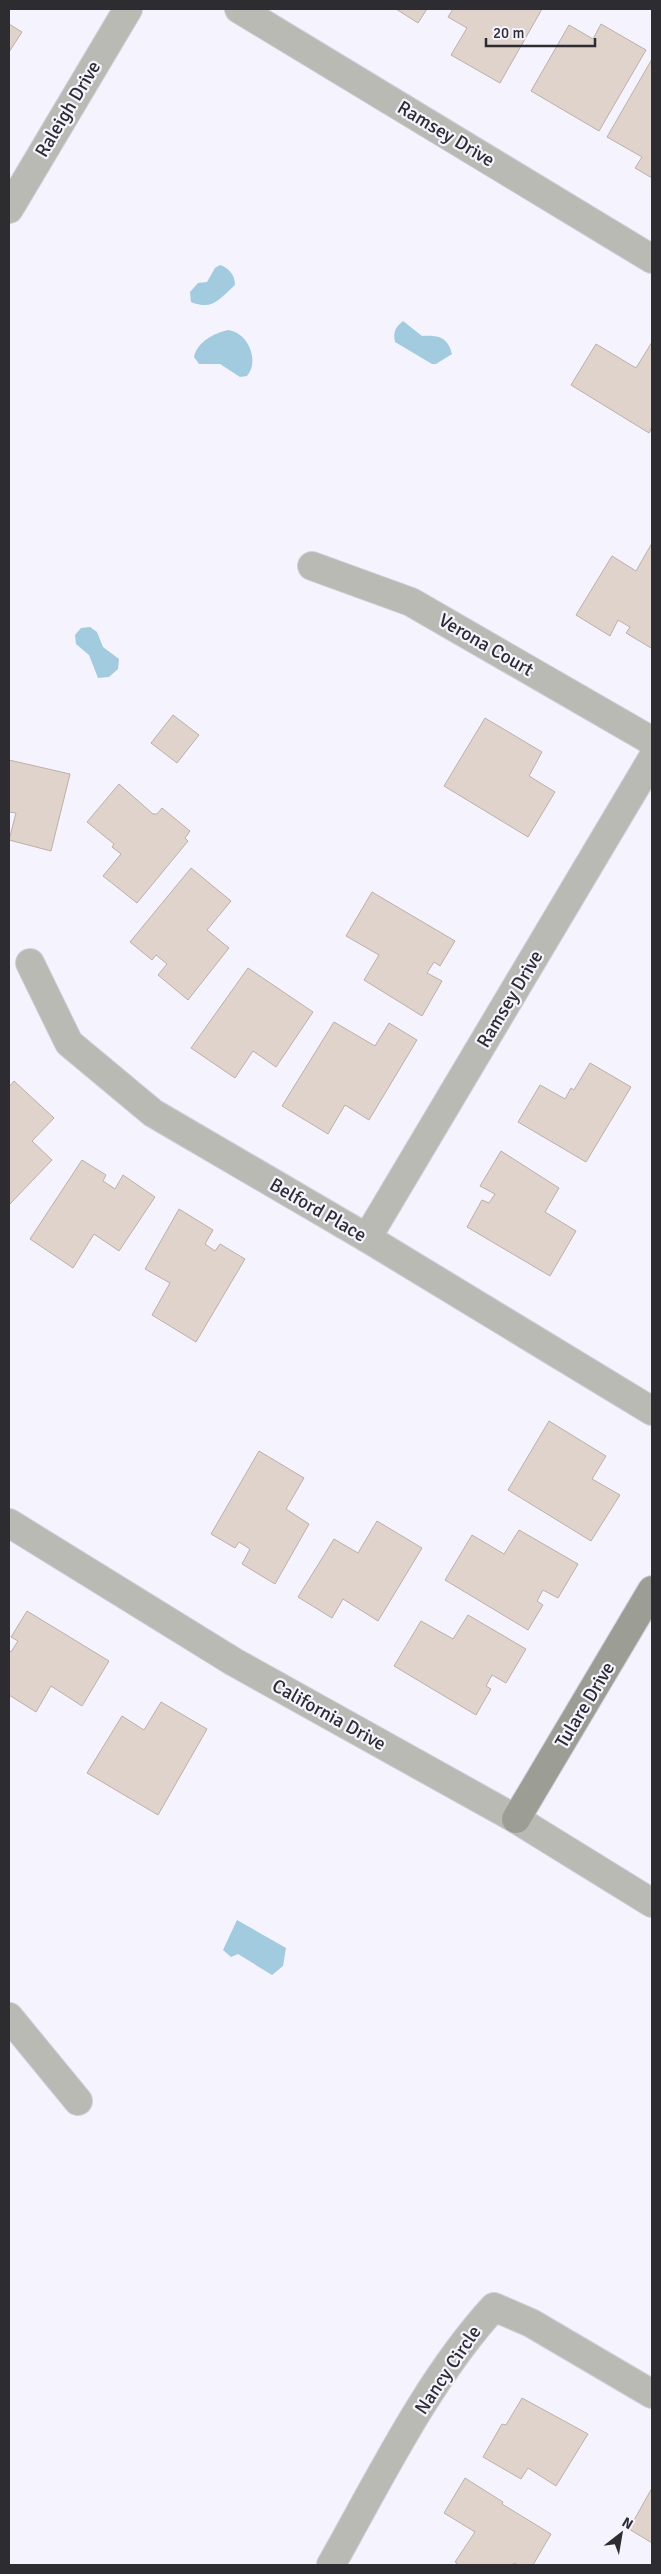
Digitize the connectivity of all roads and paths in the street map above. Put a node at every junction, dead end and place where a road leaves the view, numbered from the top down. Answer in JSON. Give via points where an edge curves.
{"nodes":[{"id":1,"x":128,"y":9,"type":"edge"},
{"id":2,"x":240,"y":9,"type":"edge"},
{"id":3,"x":9,"y":209,"type":"edge"},
{"id":4,"x":652,"y":259,"type":"edge"},
{"id":5,"x":312,"y":566,"type":"dead end"},
{"id":6,"x":652,"y":741,"type":"edge"},
{"id":7,"x":652,"y":759,"type":"edge"},
{"id":8,"x":30,"y":963,"type":"dead end"},
{"id":9,"x":367,"y":1238,"type":"junction"},
{"id":10,"x":652,"y":1411,"type":"edge"},
{"id":11,"x":9,"y":1523,"type":"edge"},
{"id":12,"x":652,"y":1590,"type":"edge"},
{"id":13,"x":516,"y":1819,"type":"junction"},
{"id":14,"x":652,"y":1903,"type":"edge"},
{"id":15,"x":9,"y":2017,"type":"edge"},
{"id":16,"x":78,"y":2101,"type":"dead end"},
{"id":17,"x":652,"y":2394,"type":"edge"},
{"id":18,"x":331,"y":2565,"type":"edge"}],
"edges":[{"from":1,"to":3,"type":"street","name":"Raleigh Drive"},
{"from":2,"to":4,"type":"street","name":"Ramsey Drive"},
{"from":5,"to":6,"type":"street","name":"Verona Court","via":[[411,602]]},
{"from":7,"to":9,"type":"street","name":"Ramsey Drive"},
{"from":8,"to":9,"type":"street","name":"Belford Place","via":[[69,1043],[153,1113]]},
{"from":9,"to":10,"type":"street","name":"Belford Place"},
{"from":11,"to":13,"type":"street","name":"California Drive","via":[[234,1662]]},
{"from":12,"to":13,"type":"street","name":"Tulare Drive"},
{"from":13,"to":14,"type":"street","name":"California Drive"},
{"from":15,"to":16,"type":"street"},
{"from":17,"to":18,"type":"street","name":"Nancy Circle","via":[[546,2331],[494,2307],[468,2335],[408,2429]]}]}
